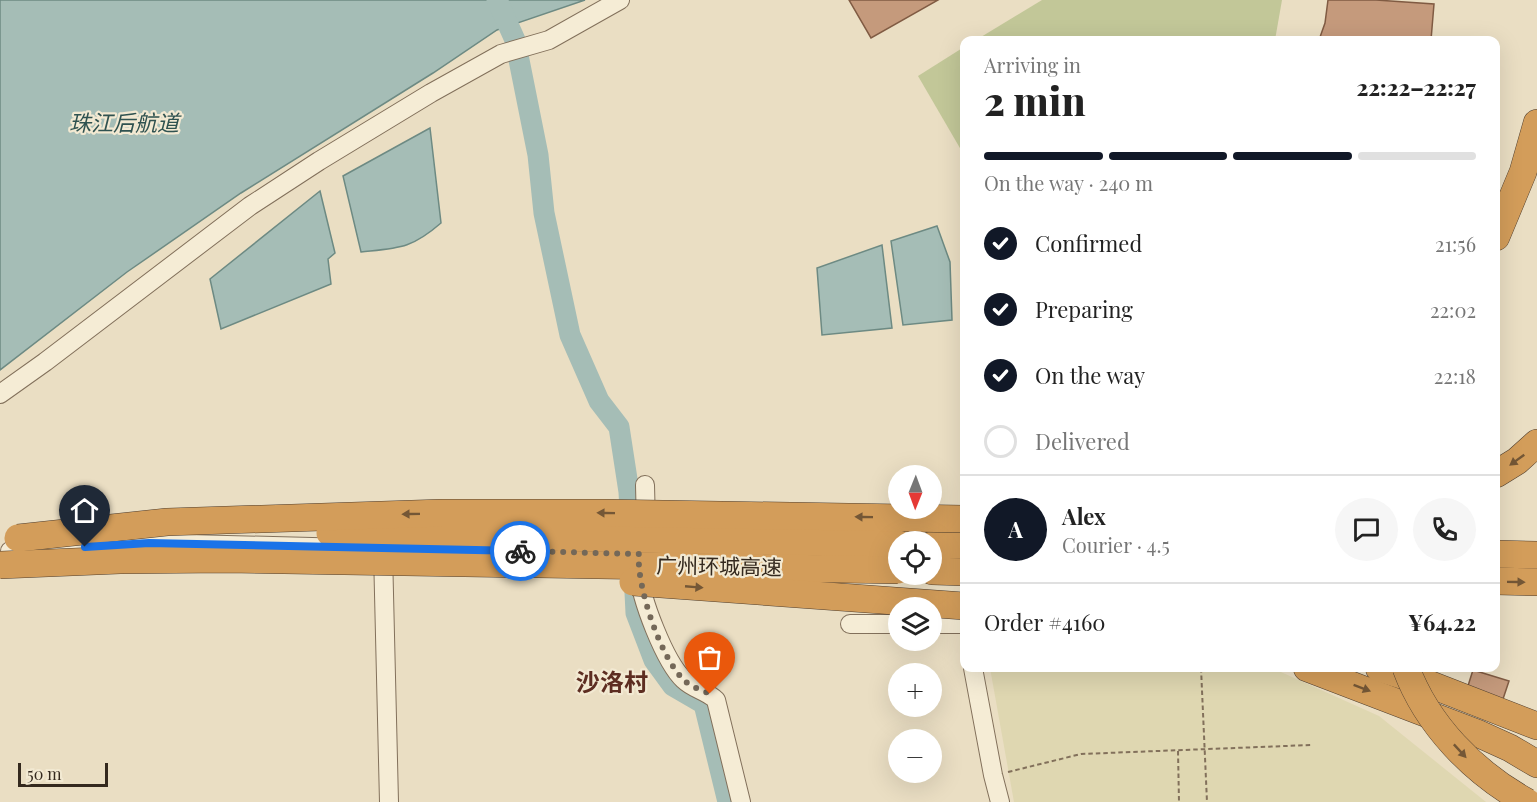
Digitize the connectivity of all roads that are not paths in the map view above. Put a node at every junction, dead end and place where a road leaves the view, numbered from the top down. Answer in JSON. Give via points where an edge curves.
{"nodes":[{"id":1,"x":620,"y":0,"type":"edge"},
{"id":2,"x":1537,"y":123,"type":"edge"},
{"id":3,"x":1537,"y":153,"type":"edge"},
{"id":4,"x":1500,"y":227,"type":"edge"},
{"id":5,"x":1500,"y":249,"type":"edge"},
{"id":6,"x":0,"y":393,"type":"edge"},
{"id":7,"x":1537,"y":443,"type":"edge"},
{"id":8,"x":1500,"y":471,"type":"edge"},
{"id":9,"x":645,"y":485,"type":"dead end"},
{"id":10,"x":957,"y":519,"type":"edge"},
{"id":11,"x":6,"y":543,"type":"edge"},
{"id":12,"x":888,"y":544,"type":"edge"},
{"id":13,"x":942,"y":545,"type":"edge"},
{"id":14,"x":960,"y":545,"type":"edge"},
{"id":15,"x":382,"y":548,"type":"junction"},
{"id":16,"x":639,"y":554,"type":"junction"},
{"id":17,"x":1500,"y":554,"type":"edge"},
{"id":18,"x":1537,"y":555,"type":"edge"},
{"id":19,"x":888,"y":559,"type":"edge"},
{"id":20,"x":942,"y":559,"type":"edge"},
{"id":21,"x":342,"y":560,"type":"junction"},
{"id":22,"x":960,"y":560,"type":"edge"},
{"id":23,"x":1500,"y":563,"type":"edge"},
{"id":24,"x":1537,"y":564,"type":"edge"},
{"id":25,"x":0,"y":566,"type":"edge"},
{"id":26,"x":888,"y":570,"type":"edge"},
{"id":27,"x":942,"y":571,"type":"edge"},
{"id":28,"x":960,"y":572,"type":"edge"},
{"id":29,"x":1500,"y":581,"type":"edge"},
{"id":30,"x":1537,"y":582,"type":"edge"},
{"id":31,"x":960,"y":611,"type":"edge"},
{"id":32,"x":960,"y":612,"type":"edge"},
{"id":33,"x":942,"y":620,"type":"edge"},
{"id":34,"x":850,"y":624,"type":"dead end"},
{"id":35,"x":888,"y":624,"type":"edge"},
{"id":36,"x":974,"y":672,"type":"edge"},
{"id":37,"x":1317,"y":672,"type":"edge"},
{"id":38,"x":1392,"y":672,"type":"edge"},
{"id":39,"x":1408,"y":672,"type":"edge"},
{"id":40,"x":1537,"y":726,"type":"edge"},
{"id":41,"x":1537,"y":764,"type":"edge"},
{"id":42,"x":389,"y":802,"type":"edge"},
{"id":43,"x":741,"y":802,"type":"edge"},
{"id":44,"x":1000,"y":802,"type":"edge"},
{"id":45,"x":1527,"y":802,"type":"edge"}],
"edges":[{"from":1,"to":6,"type":"street","via":[[549,40],[501,54],[250,206]]},
{"from":2,"to":4,"type":"highway","via":[[1523,172]]},
{"from":3,"to":5,"type":"highway"},
{"from":7,"to":8,"type":"highway","one_way":true},
{"from":9,"to":16,"type":"street","via":[[646,520]]},
{"from":10,"to":11,"type":"highway","one_way":true,"bridge":true,"via":[[442,513],[166,522]]},
{"from":11,"to":12,"type":"highway","name":"广州环城高速","bridge":true,"via":[[136,533],[291,533]]},
{"from":11,"to":15,"type":"street"},
{"from":13,"to":14,"type":"highway"},
{"from":15,"to":16,"type":"street"},
{"from":15,"to":42,"type":"street"},
{"from":16,"to":19,"type":"street"},
{"from":16,"to":43,"type":"street","via":[[643,596],[667,655],[686,682],[716,700]]},
{"from":17,"to":18,"type":"highway"},
{"from":20,"to":22,"type":"street"},
{"from":21,"to":25,"type":"highway","name":"广州环城高速","bridge":true,"via":[[120,560]]},
{"from":21,"to":26,"type":"highway","name":"广州环城高速","bridge":true},
{"from":21,"to":31,"type":"highway","one_way":true,"bridge":true},
{"from":23,"to":24,"type":"street"},
{"from":27,"to":28,"type":"highway"},
{"from":29,"to":30,"type":"highway","one_way":true},
{"from":32,"to":33,"type":"street"},
{"from":34,"to":35,"type":"street"},
{"from":36,"to":44,"type":"street"},
{"from":37,"to":41,"type":"highway","one_way":true,"bridge":true,"via":[[1486,737]]},
{"from":38,"to":40,"type":"highway"},
{"from":39,"to":45,"type":"highway","one_way":true,"bridge":true,"via":[[1427,708],[1455,745],[1483,773]]}]}
